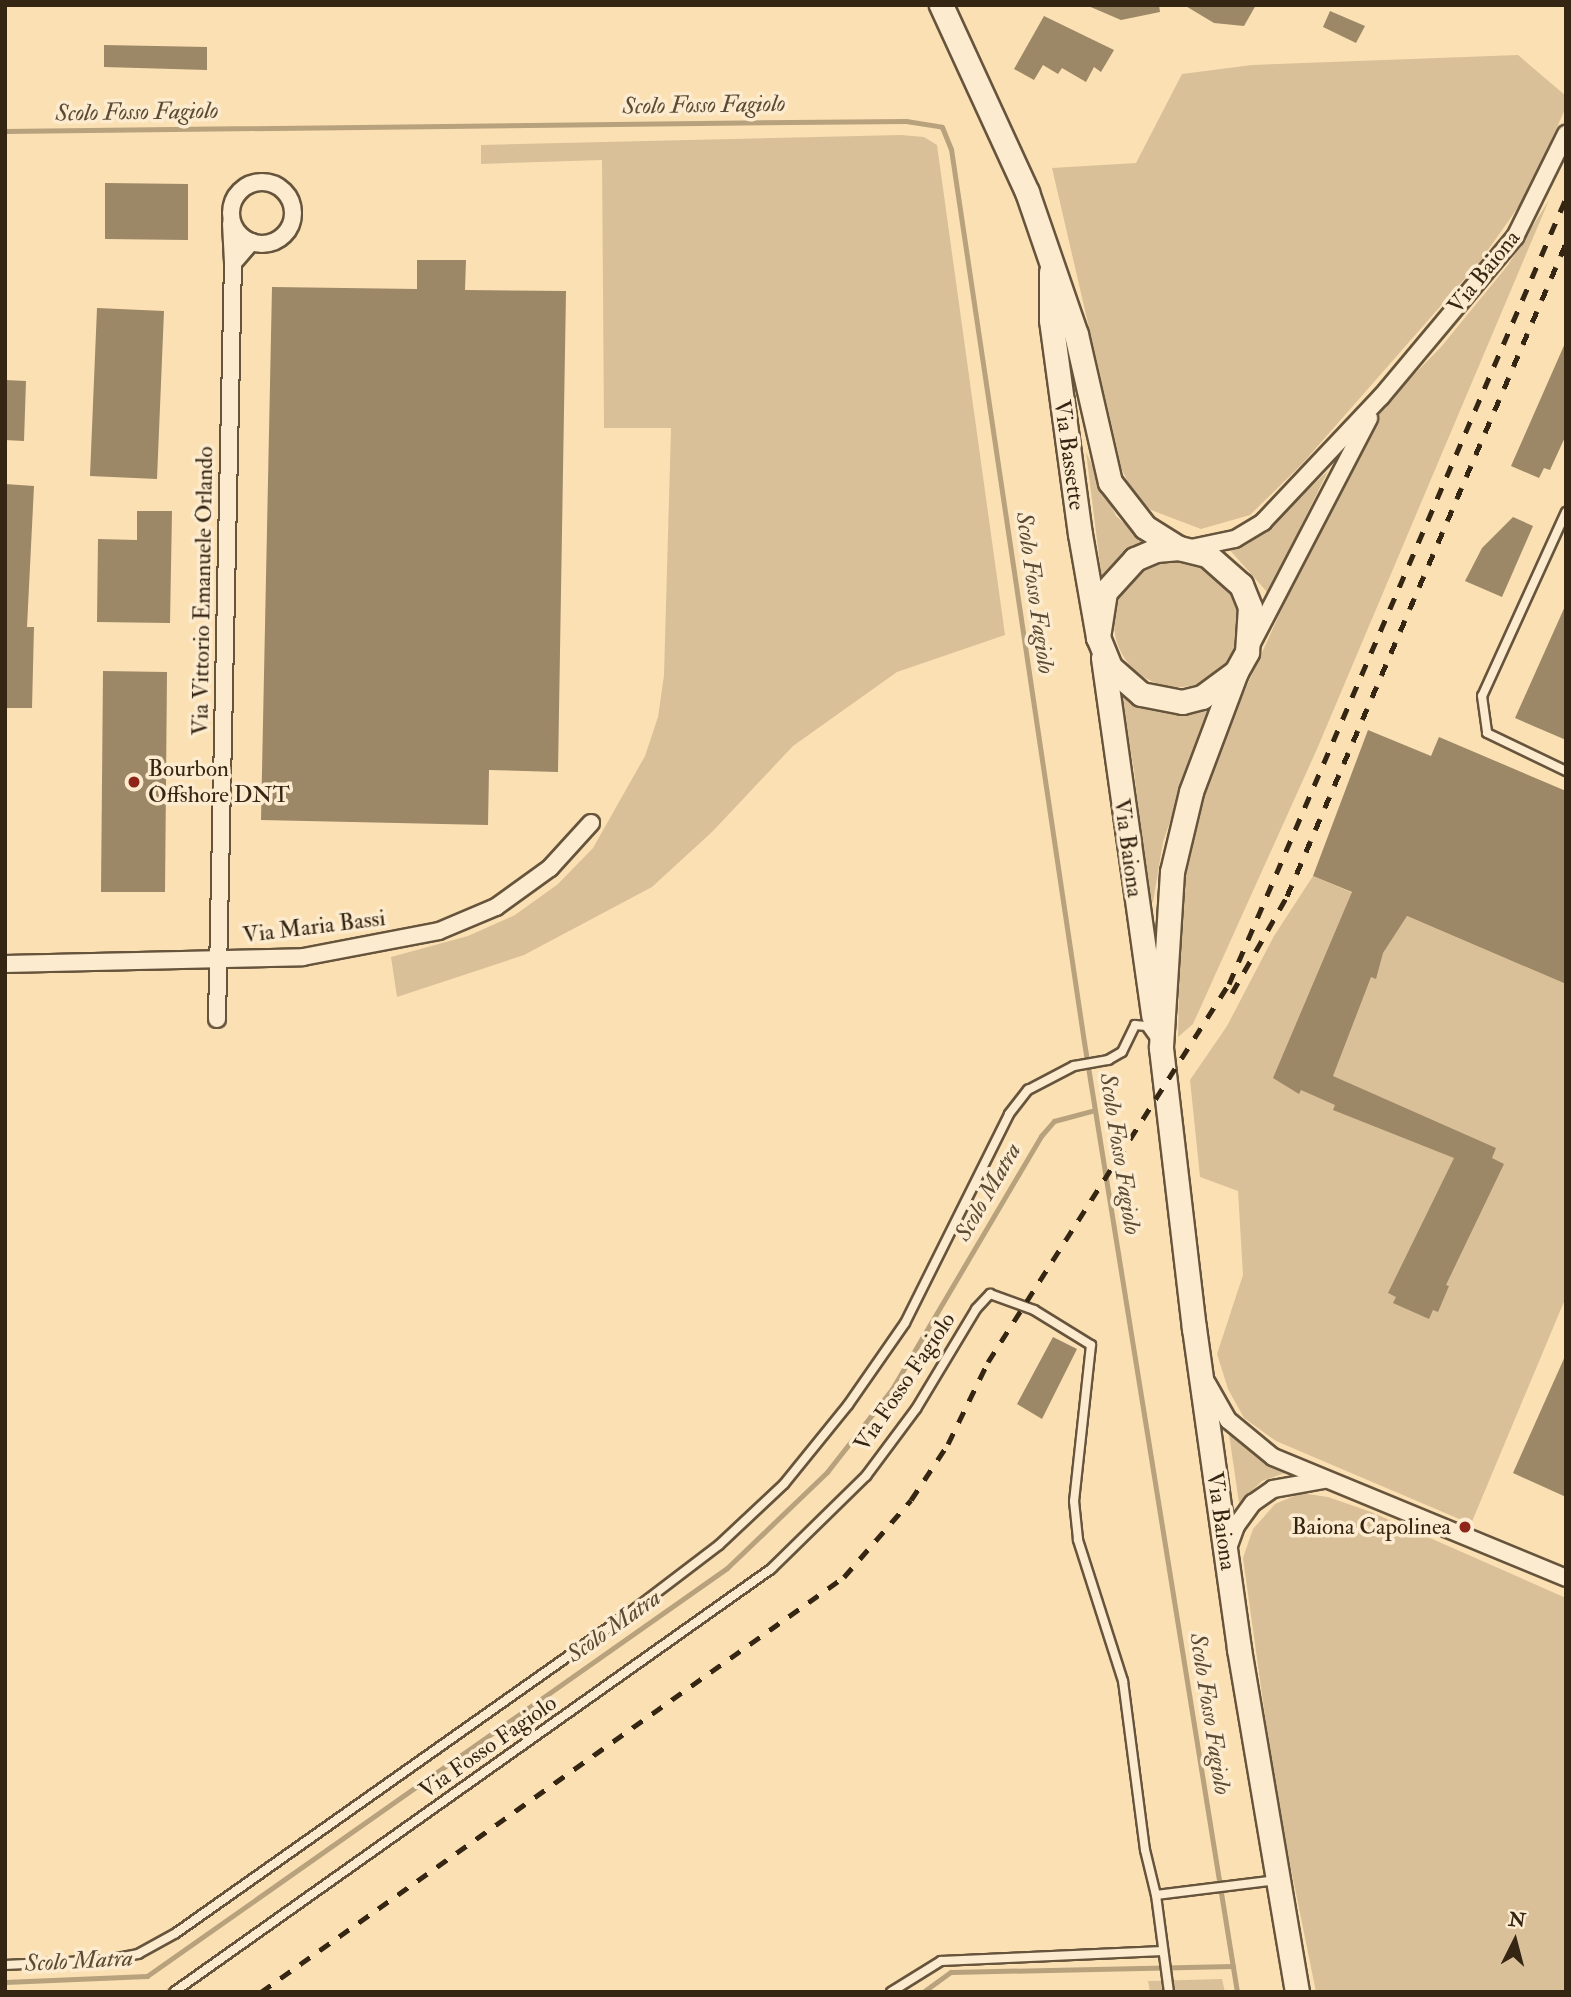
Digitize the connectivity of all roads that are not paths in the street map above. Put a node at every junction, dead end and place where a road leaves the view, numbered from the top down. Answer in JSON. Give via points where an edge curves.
{"nodes":[{"id":1,"x":941,"y":5,"type":"edge"},
{"id":2,"x":1566,"y":134,"type":"edge"},
{"id":3,"x":231,"y":217,"type":"junction"},
{"id":4,"x":251,"y":242,"type":"junction"},
{"id":5,"x":233,"y":263,"type":"junction"},
{"id":6,"x":1051,"y":272,"type":"junction"},
{"id":7,"x":1381,"y":397,"type":"junction"},
{"id":8,"x":1566,"y":512,"type":"edge"},
{"id":9,"x":1182,"y":548,"type":"junction"},
{"id":10,"x":1100,"y":642,"type":"junction"},
{"id":11,"x":1247,"y":652,"type":"junction"},
{"id":12,"x":1236,"y":672,"type":"junction"},
{"id":13,"x":1566,"y":771,"type":"edge"},
{"id":14,"x":591,"y":823,"type":"dead end"},
{"id":15,"x":217,"y":962,"type":"junction"},
{"id":16,"x":5,"y":964,"type":"edge"},
{"id":17,"x":217,"y":1019,"type":"dead end"},
{"id":18,"x":1161,"y":1048,"type":"junction"},
{"id":19,"x":1199,"y":1365,"type":"junction"},
{"id":20,"x":1327,"y":1480,"type":"junction"},
{"id":21,"x":1226,"y":1554,"type":"junction"},
{"id":22,"x":1566,"y":1578,"type":"edge"},
{"id":23,"x":1277,"y":1880,"type":"junction"},
{"id":24,"x":1156,"y":1895,"type":"junction"},
{"id":25,"x":1164,"y":1954,"type":"junction"},
{"id":26,"x":5,"y":1965,"type":"edge"},
{"id":27,"x":174,"y":1992,"type":"edge"},
{"id":28,"x":891,"y":1992,"type":"edge"},
{"id":29,"x":1169,"y":1992,"type":"edge"},
{"id":30,"x":1297,"y":1992,"type":"edge"}],
"edges":[{"from":1,"to":6,"type":"main road","name":"Via Bassette","via":[[1027,192]]},
{"from":2,"to":7,"type":"street","name":"Via Baiona","via":[[1515,237]]},
{"from":3,"to":4,"type":"street","via":[[237,232]]},
{"from":3,"to":4,"type":"street","name":"Via Vittorio Emanuele Orlando","via":[[235,198],[250,184],[270,184],[286,195],[293,213],[287,232],[270,243]]},
{"from":3,"to":5,"type":"street","name":"Via Vittorio Emanuele Orlando"},
{"from":4,"to":5,"type":"street"},
{"from":5,"to":15,"type":"street","name":"Via Vittorio Emanuele Orlando"},
{"from":6,"to":9,"type":"main road","name":"Via Bassette","via":[[1076,334],[1110,482],[1145,527]]},
{"from":6,"to":10,"type":"main road","name":"Via Bassette","via":[[1051,320]]},
{"from":7,"to":9,"type":"street","name":"Via Baiona","via":[[1262,522],[1235,538]]},
{"from":7,"to":11,"type":"street","name":"Via Baiona"},
{"from":8,"to":13,"type":"lane","via":[[1482,696],[1488,733]]},
{"from":9,"to":10,"type":"main road","via":[[1135,559],[1117,573],[1105,592]]},
{"from":9,"to":11,"type":"main road","via":[[1226,567],[1241,585],[1250,607]]},
{"from":10,"to":12,"type":"main road","via":[[1124,683],[1161,701],[1202,697]]},
{"from":10,"to":18,"type":"main road","name":"Via Baiona","via":[[1149,995]]},
{"from":11,"to":12,"type":"main road"},
{"from":12,"to":18,"type":"main road","name":"Via Baiona","via":[[1191,792],[1172,872]]},
{"from":14,"to":15,"type":"street","name":"Via Maria Bassi","via":[[550,868],[496,907],[439,931],[303,957]]},
{"from":15,"to":16,"type":"street","name":"Via Maria Bassi"},
{"from":15,"to":17,"type":"street","name":"Via Vittorio Emanuele Orlando"},
{"from":18,"to":19,"type":"main road","name":"Via Baiona"},
{"from":18,"to":26,"type":"lane","via":[[1146,1026],[1135,1025],[1122,1052],[1108,1060],[1074,1066],[1028,1090],[1009,1114],[905,1323],[848,1405],[784,1484],[719,1545],[176,1933],[138,1954],[107,1960]]},
{"from":19,"to":20,"type":"street","via":[[1217,1404],[1242,1436],[1273,1457]]},
{"from":19,"to":21,"type":"main road","name":"Via Baiona"},
{"from":20,"to":21,"type":"street","via":[[1283,1486],[1254,1503],[1236,1526]]},
{"from":20,"to":22,"type":"street"},
{"from":21,"to":23,"type":"main road","name":"Via Baiona"},
{"from":23,"to":24,"type":"lane"},
{"from":23,"to":30,"type":"main road","name":"Via Baiona"},
{"from":24,"to":25,"type":"lane","name":"Via Fosso Fagiolo"},
{"from":24,"to":27,"type":"lane","name":"Via Fosso Fagiolo","via":[[1148,1869],[1123,1681],[1078,1540],[1074,1501],[1091,1345],[1034,1310],[990,1294],[976,1309],[916,1409],[866,1476],[771,1569]]},
{"from":25,"to":28,"type":"lane","via":[[941,1961]]},
{"from":25,"to":29,"type":"lane","name":"Via Fosso Fagiolo"}]}
